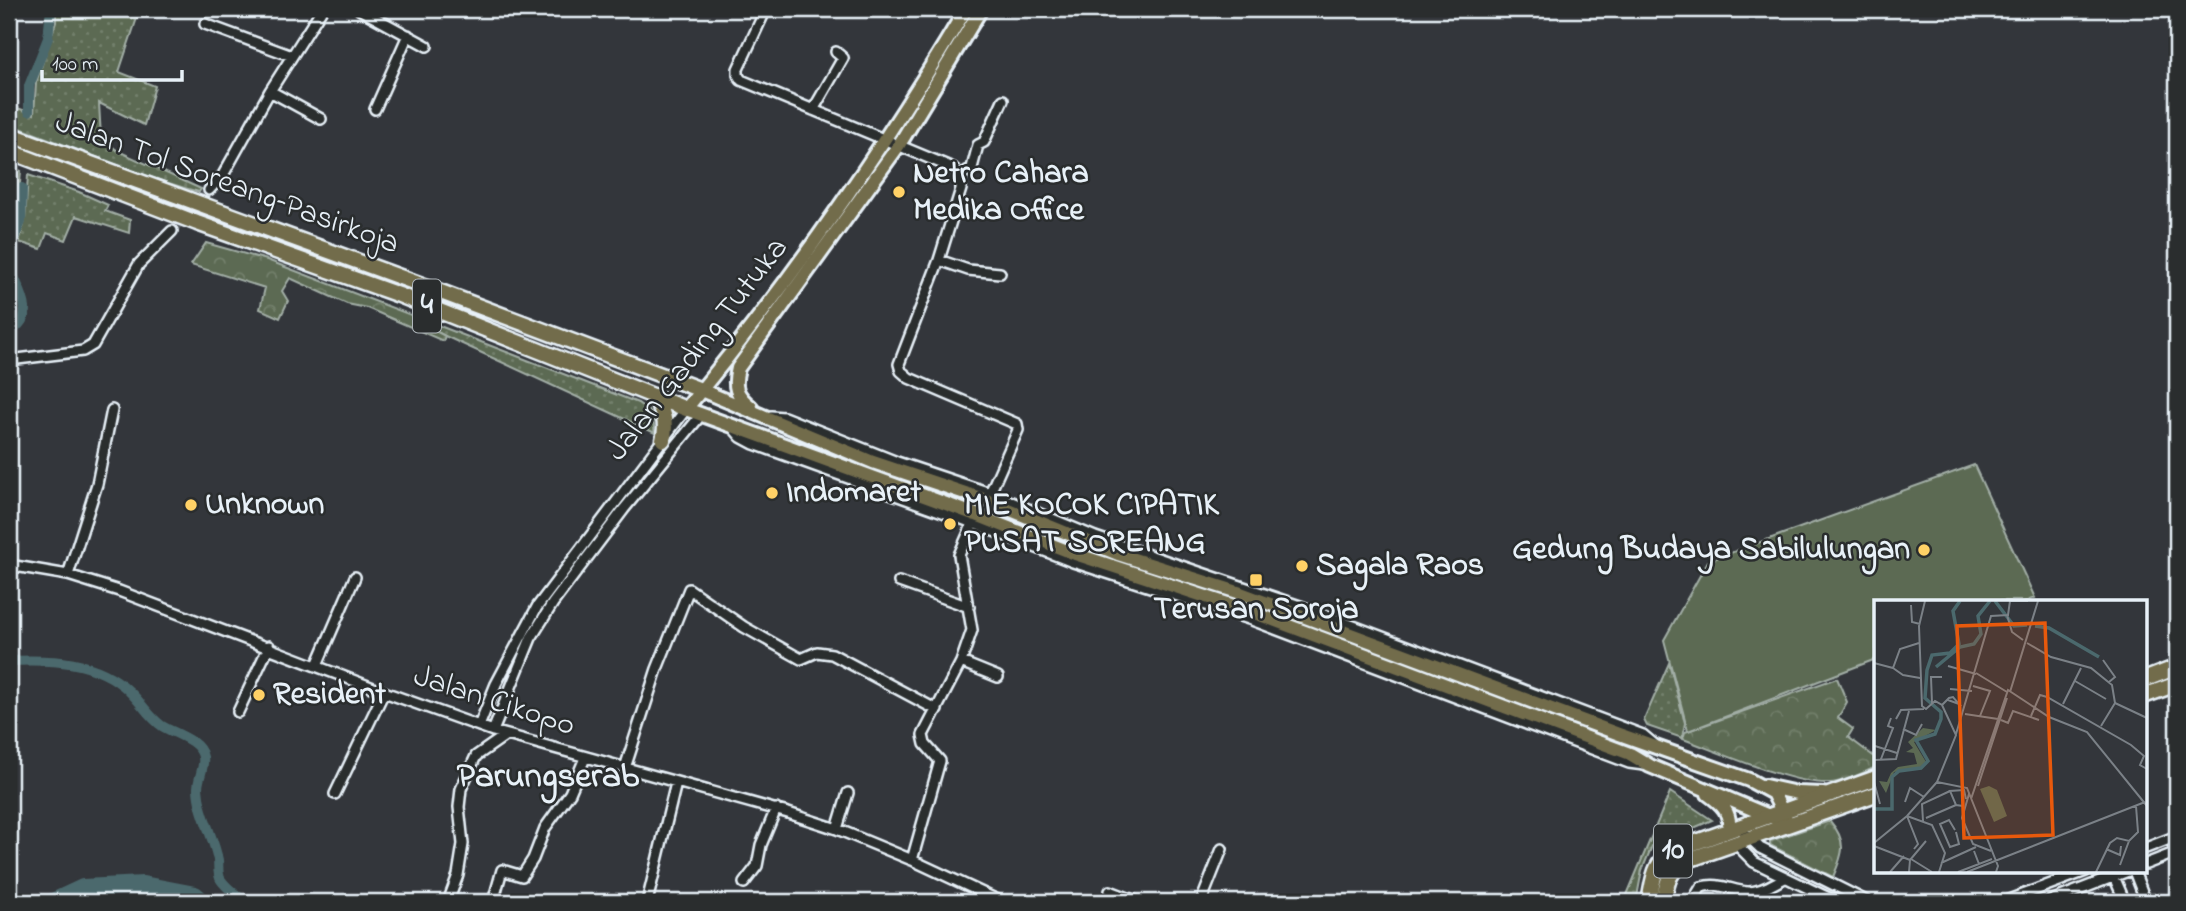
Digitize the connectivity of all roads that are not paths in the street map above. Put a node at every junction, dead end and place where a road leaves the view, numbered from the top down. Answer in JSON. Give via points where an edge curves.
{"nodes":[{"id":1,"x":322,"y":9,"type":"edge"},
{"id":2,"x":359,"y":9,"type":"edge"},
{"id":3,"x":766,"y":9,"type":"edge"},
{"id":4,"x":966,"y":9,"type":"edge"},
{"id":5,"x":981,"y":9,"type":"edge"},
{"id":6,"x":205,"y":24,"type":"dead end"},
{"id":7,"x":408,"y":35,"type":"junction"},
{"id":8,"x":426,"y":46,"type":"dead end"},
{"id":9,"x":836,"y":52,"type":"dead end"},
{"id":10,"x":292,"y":56,"type":"junction"},
{"id":11,"x":270,"y":91,"type":"junction"},
{"id":12,"x":1003,"y":100,"type":"dead end"},
{"id":13,"x":375,"y":109,"type":"dead end"},
{"id":14,"x":813,"y":110,"type":"junction"},
{"id":15,"x":321,"y":119,"type":"dead end"},
{"id":16,"x":9,"y":134,"type":"edge"},
{"id":17,"x":884,"y":139,"type":"junction"},
{"id":18,"x":899,"y":145,"type":"junction"},
{"id":19,"x":9,"y":152,"type":"edge"},
{"id":20,"x":961,"y":175,"type":"junction"},
{"id":21,"x":209,"y":190,"type":"tunnel mouth"},
{"id":22,"x":172,"y":231,"type":"tunnel mouth"},
{"id":23,"x":939,"y":260,"type":"junction"},
{"id":24,"x":1000,"y":273,"type":"dead end"},
{"id":25,"x":9,"y":360,"type":"edge"},
{"id":26,"x":701,"y":390,"type":"junction"},
{"id":27,"x":716,"y":396,"type":"junction"},
{"id":28,"x":654,"y":397,"type":"junction"},
{"id":29,"x":686,"y":409,"type":"junction"},
{"id":30,"x":112,"y":410,"type":"dead end"},
{"id":31,"x":701,"y":415,"type":"junction"},
{"id":32,"x":762,"y":416,"type":"junction"},
{"id":33,"x":734,"y":429,"type":"junction"},
{"id":34,"x":663,"y":440,"type":"junction"},
{"id":35,"x":990,"y":493,"type":"junction"},
{"id":36,"x":973,"y":523,"type":"junction"},
{"id":37,"x":1130,"y":554,"type":"junction"},
{"id":38,"x":1074,"y":558,"type":"junction"},
{"id":39,"x":9,"y":565,"type":"edge"},
{"id":40,"x":68,"y":575,"type":"junction"},
{"id":41,"x":355,"y":577,"type":"dead end"},
{"id":42,"x":900,"y":582,"type":"dead end"},
{"id":43,"x":969,"y":607,"type":"junction"},
{"id":44,"x":1343,"y":630,"type":"junction"},
{"id":45,"x":1337,"y":643,"type":"junction"},
{"id":46,"x":269,"y":646,"type":"junction"},
{"id":47,"x":961,"y":662,"type":"junction"},
{"id":48,"x":317,"y":665,"type":"junction"},
{"id":49,"x":2177,"y":667,"type":"edge"},
{"id":50,"x":998,"y":677,"type":"dead end"},
{"id":51,"x":2148,"y":677,"type":"edge"},
{"id":52,"x":2177,"y":684,"type":"edge"},
{"id":53,"x":384,"y":692,"type":"junction"},
{"id":54,"x":2148,"y":694,"type":"edge"},
{"id":55,"x":937,"y":710,"type":"junction"},
{"id":56,"x":238,"y":712,"type":"dead end"},
{"id":57,"x":479,"y":726,"type":"junction"},
{"id":58,"x":493,"y":731,"type":"junction"},
{"id":59,"x":506,"y":735,"type":"junction"},
{"id":60,"x":1657,"y":746,"type":"junction"},
{"id":61,"x":585,"y":758,"type":"junction"},
{"id":62,"x":1650,"y":766,"type":"junction"},
{"id":63,"x":625,"y":768,"type":"junction"},
{"id":64,"x":1874,"y":779,"type":"edge"},
{"id":65,"x":677,"y":783,"type":"junction"},
{"id":66,"x":1695,"y":784,"type":"junction"},
{"id":67,"x":1761,"y":785,"type":"junction"},
{"id":68,"x":848,"y":793,"type":"dead end"},
{"id":69,"x":335,"y":794,"type":"dead end"},
{"id":70,"x":1833,"y":794,"type":"junction"},
{"id":71,"x":1874,"y":795,"type":"edge"},
{"id":72,"x":776,"y":810,"type":"junction"},
{"id":73,"x":1781,"y":818,"type":"junction"},
{"id":74,"x":836,"y":829,"type":"junction"},
{"id":75,"x":1738,"y":835,"type":"junction"},
{"id":76,"x":2177,"y":836,"type":"edge"},
{"id":77,"x":2148,"y":847,"type":"edge"},
{"id":78,"x":1222,"y":849,"type":"dead end"},
{"id":79,"x":2177,"y":852,"type":"edge"},
{"id":80,"x":912,"y":860,"type":"junction"},
{"id":81,"x":2148,"y":863,"type":"edge"},
{"id":82,"x":2084,"y":872,"type":"edge"},
{"id":83,"x":2134,"y":872,"type":"edge"},
{"id":84,"x":2113,"y":874,"type":"edge"},
{"id":85,"x":1785,"y":878,"type":"junction"},
{"id":86,"x":744,"y":883,"type":"dead end"},
{"id":87,"x":1110,"y":891,"type":"dead end"},
{"id":88,"x":448,"y":902,"type":"edge"},
{"id":89,"x":493,"y":902,"type":"edge"},
{"id":90,"x":647,"y":902,"type":"edge"},
{"id":91,"x":1002,"y":902,"type":"edge"},
{"id":92,"x":1139,"y":902,"type":"edge"},
{"id":93,"x":1201,"y":902,"type":"edge"},
{"id":94,"x":1649,"y":902,"type":"edge"},
{"id":95,"x":1663,"y":902,"type":"edge"},
{"id":96,"x":1692,"y":902,"type":"edge"},
{"id":97,"x":1837,"y":902,"type":"edge"},
{"id":98,"x":1866,"y":902,"type":"edge"},
{"id":99,"x":2003,"y":902,"type":"edge"},
{"id":100,"x":2048,"y":902,"type":"edge"},
{"id":101,"x":2125,"y":902,"type":"edge"},
{"id":102,"x":2146,"y":902,"type":"edge"}],
"edges":[{"from":1,"to":10,"type":"street"},
{"from":2,"to":7,"type":"street"},
{"from":3,"to":14,"type":"street","via":[[738,75],[744,83]]},
{"from":4,"to":17,"type":"main road","name":"Jalan Gading Tutuka"},
{"from":5,"to":18,"type":"main road","name":"Jalan Gading Tutuka"},
{"from":6,"to":10,"type":"street"},
{"from":7,"to":8,"type":"street"},
{"from":7,"to":13,"type":"street"},
{"from":9,"to":14,"type":"street","via":[[843,58]]},
{"from":10,"to":11,"type":"street"},
{"from":11,"to":15,"type":"street"},
{"from":11,"to":21,"type":"street","via":[[223,175]]},
{"from":12,"to":20,"type":"street","via":[[984,142],[978,145],[972,169]]},
{"from":14,"to":17,"type":"street"},
{"from":16,"to":26,"type":"highway","name":"Jalan Tol Soreang–Pasirkoja","number":"4"},
{"from":17,"to":18,"type":"street"},
{"from":17,"to":26,"type":"main road","name":"Jalan Gading Tutuka","via":[[789,278]]},
{"from":18,"to":20,"type":"street"},
{"from":18,"to":32,"type":"main road","name":"Jalan Gading Tutuka","via":[[738,368],[734,387]]},
{"from":19,"to":28,"type":"highway","name":"Jalan Tol Soreang–Pasirkoja","number":"4","via":[[399,295]]},
{"from":20,"to":23,"type":"street","via":[[961,189]]},
{"from":22,"to":25,"type":"street","via":[[139,264],[88,349]]},
{"from":23,"to":24,"type":"street","via":[[968,270]]},
{"from":23,"to":35,"type":"street","via":[[899,367],[909,378],[1017,424]]},
{"from":26,"to":27,"type":"main road"},
{"from":26,"to":29,"type":"main road","name":"Jalan Gading Tutuka"},
{"from":27,"to":31,"type":"main road","name":"Jalan Gading Tutuka"},
{"from":27,"to":32,"type":"main road"},
{"from":28,"to":29,"type":"highway","name":"Jalan Tol Soreang–Pasirkoja","number":"4"},
{"from":28,"to":34,"type":"highway","via":[[664,416]]},
{"from":29,"to":31,"type":"main road"},
{"from":29,"to":34,"type":"street","name":"Jalan Gading Tutuka"},
{"from":30,"to":40,"type":"street","via":[[97,484]]},
{"from":31,"to":33,"type":"main road"},
{"from":31,"to":58,"type":"street","name":"Jalan Gading Tutuka","via":[[553,603],[531,638]]},
{"from":32,"to":35,"type":"street","via":[[785,417],[888,459]]},
{"from":32,"to":37,"type":"main road","via":[[873,462]]},
{"from":33,"to":36,"type":"street","via":[[754,444]]},
{"from":33,"to":38,"type":"main road"},
{"from":34,"to":57,"type":"street","name":"Jalan Gading Tutuka","via":[[537,607]]},
{"from":35,"to":37,"type":"street"},
{"from":36,"to":38,"type":"street"},
{"from":36,"to":43,"type":"street","via":[[959,550]]},
{"from":37,"to":44,"type":"main road"},
{"from":37,"to":60,"type":"street","via":[[1241,585],[1497,678],[1643,734]]},
{"from":38,"to":45,"type":"main road"},
{"from":38,"to":62,"type":"street","via":[[1629,763]]},
{"from":39,"to":40,"type":"street","name":"Jalan Cikopo"},
{"from":40,"to":46,"type":"street","name":"Jalan Cikopo"},
{"from":41,"to":48,"type":"street"},
{"from":42,"to":43,"type":"street"},
{"from":43,"to":47,"type":"street","via":[[972,630]]},
{"from":44,"to":45,"type":"main road"},
{"from":44,"to":60,"type":"main road"},
{"from":45,"to":62,"type":"main road","via":[[1630,754]]},
{"from":46,"to":48,"type":"street","name":"Jalan Cikopo"},
{"from":46,"to":56,"type":"street"},
{"from":47,"to":50,"type":"street"},
{"from":47,"to":55,"type":"street"},
{"from":48,"to":53,"type":"street","name":"Jalan Cikopo"},
{"from":49,"to":51,"type":"highway"},
{"from":52,"to":54,"type":"highway"},
{"from":53,"to":57,"type":"street","name":"Jalan Cikopo"},
{"from":53,"to":69,"type":"street"},
{"from":55,"to":63,"type":"street","via":[[832,654],[817,652],[801,659],[688,589]]},
{"from":55,"to":80,"type":"street","via":[[923,740],[937,756],[939,766]]},
{"from":57,"to":58,"type":"street","name":"Jalan Cikopo"},
{"from":58,"to":59,"type":"street","name":"Jalan Cikopo"},
{"from":59,"to":61,"type":"street","name":"Jalan Cikopo"},
{"from":59,"to":88,"type":"street","via":[[476,756],[461,789],[463,844]]},
{"from":60,"to":67,"type":"main road"},
{"from":61,"to":63,"type":"street","name":"Jalan Cikopo"},
{"from":61,"to":89,"type":"street","via":[[570,793],[545,828],[533,859],[522,876],[502,870]]},
{"from":62,"to":66,"type":"main road"},
{"from":63,"to":65,"type":"street","name":"Jalan Cikopo"},
{"from":64,"to":70,"type":"highway","number":"10"},
{"from":65,"to":72,"type":"street","name":"Jalan Cikopo"},
{"from":65,"to":90,"type":"street"},
{"from":66,"to":73,"type":"main road"},
{"from":66,"to":75,"type":"main road","via":[[1726,809]]},
{"from":67,"to":70,"type":"main road"},
{"from":67,"to":73,"type":"main road","via":[[1773,793]]},
{"from":68,"to":74,"type":"street"},
{"from":70,"to":73,"type":"highway","number":"10"},
{"from":71,"to":73,"type":"highway","number":"10"},
{"from":72,"to":74,"type":"street","name":"Jalan Cikopo"},
{"from":72,"to":86,"type":"street","via":[[757,866]]},
{"from":73,"to":75,"type":"highway","number":"10"},
{"from":73,"to":75,"type":"highway","number":"10"},
{"from":74,"to":80,"type":"street","name":"Jalan Cikopo"},
{"from":75,"to":85,"type":"street","via":[[1755,862]]},
{"from":75,"to":94,"type":"highway","number":"10","via":[[1664,856],[1657,866]]},
{"from":75,"to":95,"type":"highway","number":"10","via":[[1679,865],[1668,877]]},
{"from":75,"to":98,"type":"street"},
{"from":76,"to":77,"type":"street"},
{"from":78,"to":93,"type":"street"},
{"from":79,"to":81,"type":"street"},
{"from":80,"to":91,"type":"street","name":"Jalan Cikopo"},
{"from":82,"to":99,"type":"street"},
{"from":83,"to":102,"type":"street"},
{"from":84,"to":100,"type":"street"},
{"from":84,"to":101,"type":"street"},
{"from":85,"to":96,"type":"street","via":[[1748,892],[1712,884],[1701,887]]},
{"from":85,"to":97,"type":"street"},
{"from":87,"to":92,"type":"street"}]}
